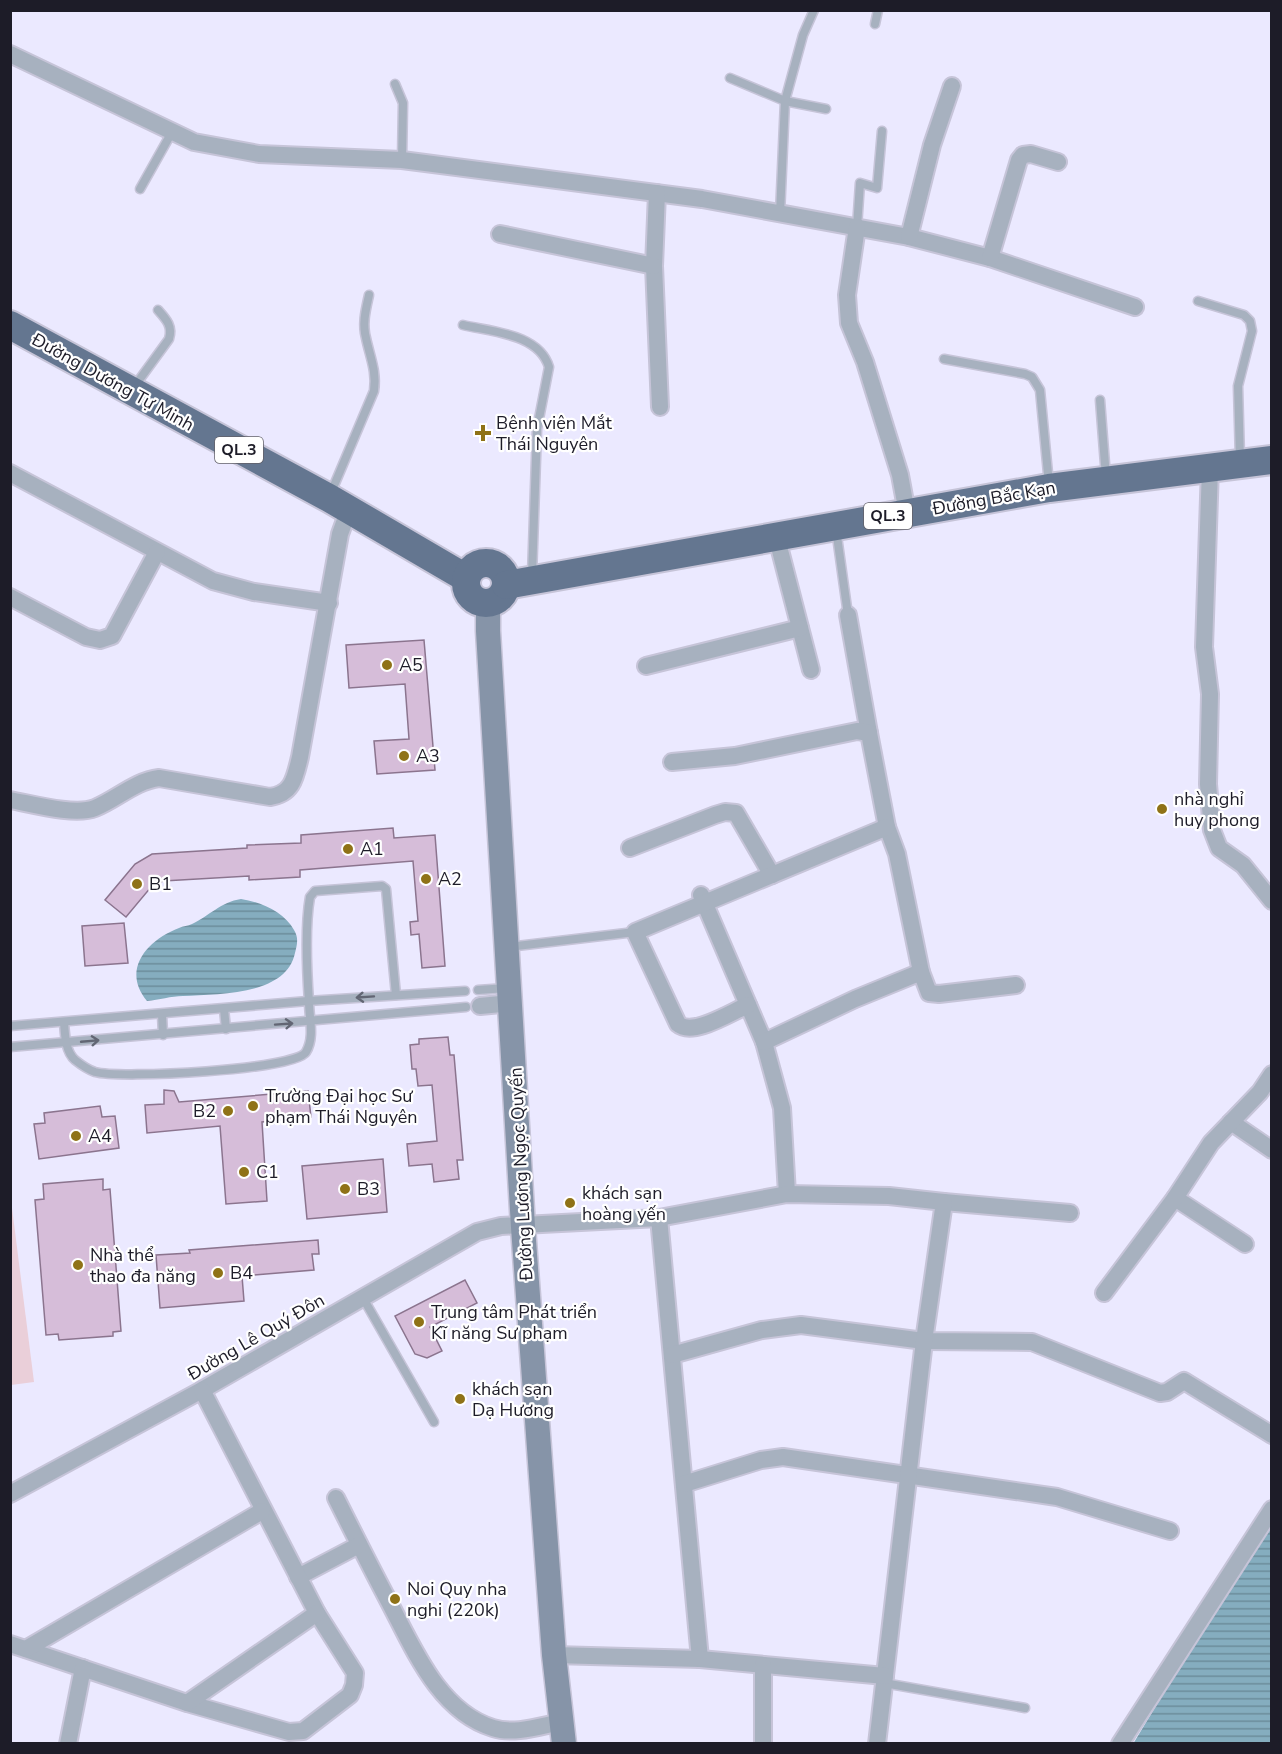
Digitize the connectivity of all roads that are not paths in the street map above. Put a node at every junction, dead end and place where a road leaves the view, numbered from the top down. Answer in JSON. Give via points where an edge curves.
{"nodes":[{"id":1,"x":814,"y":10,"type":"edge"},
{"id":2,"x":878,"y":10,"type":"edge"},
{"id":3,"x":875,"y":24,"type":"dead end"},
{"id":4,"x":10,"y":54,"type":"edge"},
{"id":5,"x":730,"y":78,"type":"dead end"},
{"id":6,"x":395,"y":84,"type":"dead end"},
{"id":7,"x":952,"y":86,"type":"dead end"},
{"id":8,"x":785,"y":101,"type":"junction"},
{"id":9,"x":826,"y":110,"type":"dead end"},
{"id":10,"x":882,"y":131,"type":"dead end"},
{"id":11,"x":171,"y":132,"type":"junction"},
{"id":12,"x":402,"y":160,"type":"junction"},
{"id":13,"x":1058,"y":162,"type":"dead end"},
{"id":14,"x":140,"y":189,"type":"dead end"},
{"id":15,"x":657,"y":193,"type":"junction"},
{"id":16,"x":780,"y":214,"type":"junction"},
{"id":17,"x":857,"y":227,"type":"junction"},
{"id":18,"x":500,"y":234,"type":"dead end"},
{"id":19,"x":909,"y":237,"type":"junction"},
{"id":20,"x":990,"y":258,"type":"junction"},
{"id":21,"x":654,"y":266,"type":"junction"},
{"id":22,"x":369,"y":295,"type":"dead end"},
{"id":23,"x":1198,"y":301,"type":"dead end"},
{"id":24,"x":1135,"y":307,"type":"dead end"},
{"id":25,"x":158,"y":310,"type":"dead end"},
{"id":26,"x":10,"y":325,"type":"edge"},
{"id":27,"x":463,"y":325,"type":"dead end"},
{"id":28,"x":944,"y":359,"type":"dead end"},
{"id":29,"x":130,"y":392,"type":"junction"},
{"id":30,"x":1100,"y":400,"type":"dead end"},
{"id":31,"x":660,"y":407,"type":"dead end"},
{"id":32,"x":1272,"y":460,"type":"edge"},
{"id":33,"x":1241,"y":464,"type":"junction"},
{"id":34,"x":1210,"y":468,"type":"junction"},
{"id":35,"x":10,"y":473,"type":"edge"},
{"id":36,"x":1106,"y":480,"type":"junction"},
{"id":37,"x":1049,"y":488,"type":"junction"},
{"id":38,"x":339,"y":504,"type":"junction"},
{"id":39,"x":907,"y":513,"type":"junction"},
{"id":40,"x":835,"y":526,"type":"junction"},
{"id":41,"x":776,"y":535,"type":"junction"},
{"id":42,"x":157,"y":552,"type":"junction"},
{"id":43,"x":509,"y":589,"type":"junction"},
{"id":44,"x":10,"y":597,"type":"edge"},
{"id":45,"x":329,"y":603,"type":"junction"},
{"id":46,"x":848,"y":615,"type":"joint"},
{"id":47,"x":800,"y":628,"type":"junction"},
{"id":48,"x":646,"y":666,"type":"dead end"},
{"id":49,"x":811,"y":670,"type":"dead end"},
{"id":50,"x":869,"y":733,"type":"junction"},
{"id":51,"x":672,"y":762,"type":"dead end"},
{"id":52,"x":10,"y":800,"type":"edge"},
{"id":53,"x":887,"y":826,"type":"junction"},
{"id":54,"x":630,"y":848,"type":"dead end"},
{"id":55,"x":772,"y":875,"type":"junction"},
{"id":56,"x":703,"y":898,"type":"junction"},
{"id":57,"x":1272,"y":901,"type":"edge"},
{"id":58,"x":635,"y":932,"type":"junction"},
{"id":59,"x":507,"y":947,"type":"junction"},
{"id":60,"x":921,"y":972,"type":"junction"},
{"id":61,"x":1016,"y":985,"type":"dead end"},
{"id":62,"x":465,"y":991,"type":"dead end"},
{"id":63,"x":396,"y":995,"type":"junction"},
{"id":64,"x":511,"y":995,"type":"junction"},
{"id":65,"x":308,"y":1001,"type":"junction"},
{"id":66,"x":475,"y":1001,"type":"joint"},
{"id":67,"x":748,"y":1005,"type":"junction"},
{"id":68,"x":224,"y":1009,"type":"junction"},
{"id":69,"x":162,"y":1014,"type":"junction"},
{"id":70,"x":64,"y":1022,"type":"junction"},
{"id":71,"x":310,"y":1022,"type":"junction"},
{"id":72,"x":10,"y":1026,"type":"edge"},
{"id":73,"x":226,"y":1029,"type":"junction"},
{"id":74,"x":163,"y":1035,"type":"junction"},
{"id":75,"x":764,"y":1042,"type":"junction"},
{"id":76,"x":66,"y":1043,"type":"junction"},
{"id":77,"x":10,"y":1047,"type":"edge"},
{"id":78,"x":1272,"y":1074,"type":"edge"},
{"id":79,"x":1232,"y":1122,"type":"junction"},
{"id":80,"x":1272,"y":1150,"type":"edge"},
{"id":81,"x":787,"y":1194,"type":"junction"},
{"id":82,"x":1175,"y":1198,"type":"junction"},
{"id":83,"x":945,"y":1202,"type":"junction"},
{"id":84,"x":1070,"y":1213,"type":"dead end"},
{"id":85,"x":659,"y":1218,"type":"junction"},
{"id":86,"x":523,"y":1227,"type":"junction"},
{"id":87,"x":1245,"y":1244,"type":"dead end"},
{"id":88,"x":1104,"y":1293,"type":"dead end"},
{"id":89,"x":363,"y":1298,"type":"junction"},
{"id":90,"x":924,"y":1341,"type":"junction"},
{"id":91,"x":672,"y":1355,"type":"junction"},
{"id":92,"x":202,"y":1390,"type":"junction"},
{"id":93,"x":434,"y":1422,"type":"dead end"},
{"id":94,"x":1272,"y":1435,"type":"edge"},
{"id":95,"x":908,"y":1475,"type":"junction"},
{"id":96,"x":684,"y":1484,"type":"junction"},
{"id":97,"x":10,"y":1494,"type":"edge"},
{"id":98,"x":336,"y":1498,"type":"dead end"},
{"id":99,"x":1272,"y":1509,"type":"edge"},
{"id":100,"x":262,"y":1511,"type":"junction"},
{"id":101,"x":1170,"y":1531,"type":"dead end"},
{"id":102,"x":359,"y":1545,"type":"junction"},
{"id":103,"x":298,"y":1577,"type":"junction"},
{"id":104,"x":317,"y":1613,"type":"junction"},
{"id":105,"x":18,"y":1647,"type":"edge"},
{"id":106,"x":554,"y":1655,"type":"junction"},
{"id":107,"x":700,"y":1659,"type":"junction"},
{"id":108,"x":763,"y":1665,"type":"junction"},
{"id":109,"x":83,"y":1668,"type":"junction"},
{"id":110,"x":884,"y":1680,"type":"junction"},
{"id":111,"x":187,"y":1703,"type":"junction"},
{"id":112,"x":1025,"y":1708,"type":"dead end"},
{"id":113,"x":562,"y":1733,"type":"edge"},
{"id":114,"x":68,"y":1743,"type":"edge"},
{"id":115,"x":763,"y":1743,"type":"edge"},
{"id":116,"x":881,"y":1743,"type":"edge"},
{"id":117,"x":1120,"y":1743,"type":"edge"}],
"edges":[{"from":1,"to":8,"type":"lane"},
{"from":2,"to":3,"type":"lane"},
{"from":4,"to":11,"type":"street"},
{"from":5,"to":8,"type":"lane"},
{"from":6,"to":12,"type":"lane","via":[[404,103]]},
{"from":7,"to":19,"type":"street","via":[[932,145]]},
{"from":8,"to":9,"type":"lane"},
{"from":8,"to":16,"type":"lane"},
{"from":10,"to":17,"type":"lane","via":[[877,188],[860,183]]},
{"from":11,"to":12,"type":"street","via":[[194,142],[259,154]]},
{"from":11,"to":14,"type":"lane"},
{"from":12,"to":15,"type":"street"},
{"from":13,"to":20,"type":"street","via":[[1031,154],[1019,160]]},
{"from":15,"to":16,"type":"street"},
{"from":15,"to":21,"type":"street"},
{"from":16,"to":17,"type":"street"},
{"from":17,"to":19,"type":"street"},
{"from":17,"to":39,"type":"street","via":[[847,295],[849,323],[900,475]]},
{"from":18,"to":21,"type":"street"},
{"from":19,"to":20,"type":"street"},
{"from":20,"to":24,"type":"street"},
{"from":21,"to":31,"type":"street"},
{"from":22,"to":38,"type":"lane","via":[[364,325],[376,377],[374,391]]},
{"from":23,"to":33,"type":"lane","via":[[1244,315],[1250,321],[1252,331],[1238,386]]},
{"from":25,"to":29,"type":"lane","via":[[169,324],[169,339]]},
{"from":26,"to":29,"type":"highway","name":"Đường Dương Tự Minh","number":"QL.3"},
{"from":27,"to":43,"type":"lane","via":[[528,342],[546,357],[549,367]]},
{"from":28,"to":37,"type":"lane","via":[[1025,374],[1037,382]]},
{"from":29,"to":38,"type":"highway","name":"Đường Dương Tự Minh","number":"QL.3"},
{"from":30,"to":36,"type":"lane"},
{"from":32,"to":33,"type":"highway","name":"Đường Bắc Kạn","number":"QL.3"},
{"from":33,"to":34,"type":"highway","name":"Đường Bắc Kạn","number":"QL.3"},
{"from":34,"to":36,"type":"highway","name":"Đường Bắc Kạn","number":"QL.3"},
{"from":34,"to":57,"type":"street","via":[[1204,647],[1210,693],[1208,784],[1212,830],[1219,848],[1242,865]]},
{"from":35,"to":42,"type":"street"},
{"from":36,"to":37,"type":"highway","name":"Đường Bắc Kạn","number":"QL.3"},
{"from":37,"to":39,"type":"highway","name":"Đường Bắc Kạn","number":"QL.3"},
{"from":38,"to":43,"type":"highway","name":"Đường Dương Tự Minh","number":"QL.3","via":[[466,578],[479,564],[498,567]]},
{"from":38,"to":45,"type":"street","via":[[340,534]]},
{"from":39,"to":40,"type":"highway","name":"Đường Bắc Kạn","number":"QL.3"},
{"from":40,"to":41,"type":"highway","name":"Đường Bắc Kạn","number":"QL.3"},
{"from":40,"to":46,"type":"lane"},
{"from":41,"to":43,"type":"highway","name":"Đường Bắc Kạn","number":"QL.3"},
{"from":41,"to":47,"type":"street"},
{"from":42,"to":44,"type":"street","via":[[112,636],[100,640],[86,637]]},
{"from":42,"to":45,"type":"street","via":[[231,587]]},
{"from":43,"to":59,"type":"main road","name":"Đường Lương Ngọc Quyến","via":[[488,631]]},
{"from":45,"to":52,"type":"street","via":[[294,780],[280,796],[159,777],[93,809],[60,809]]},
{"from":46,"to":50,"type":"street"},
{"from":47,"to":48,"type":"street"},
{"from":47,"to":49,"type":"street"},
{"from":50,"to":51,"type":"street","via":[[857,732],[735,756]]},
{"from":50,"to":53,"type":"street"},
{"from":53,"to":55,"type":"street"},
{"from":53,"to":60,"type":"street","via":[[897,854]]},
{"from":54,"to":55,"type":"street","via":[[715,815],[736,813]]},
{"from":55,"to":56,"type":"street"},
{"from":56,"to":58,"type":"street"},
{"from":56,"to":67,"type":"street"},
{"from":58,"to":59,"type":"lane"},
{"from":58,"to":67,"type":"street","via":[[682,1028],[693,1030]]},
{"from":59,"to":64,"type":"main road","name":"Đường Lương Ngọc Quyến"},
{"from":60,"to":61,"type":"street","via":[[929,993]]},
{"from":60,"to":75,"type":"street"},
{"from":62,"to":63,"type":"lane"},
{"from":63,"to":65,"type":"lane","one_way":true},
{"from":63,"to":65,"type":"lane","via":[[386,889],[345,888],[315,891],[310,897]]},
{"from":64,"to":66,"type":"street"},
{"from":64,"to":86,"type":"main road","name":"Đường Lương Ngọc Quyến"},
{"from":65,"to":68,"type":"lane"},
{"from":65,"to":71,"type":"lane"},
{"from":66,"to":71,"type":"lane"},
{"from":67,"to":75,"type":"street"},
{"from":68,"to":69,"type":"lane"},
{"from":68,"to":73,"type":"lane"},
{"from":69,"to":70,"type":"lane"},
{"from":69,"to":74,"type":"lane"},
{"from":70,"to":72,"type":"lane"},
{"from":70,"to":76,"type":"lane"},
{"from":73,"to":71,"type":"lane","one_way":true},
{"from":71,"to":76,"type":"lane","via":[[311,1040],[306,1054],[297,1059],[177,1073],[94,1072],[74,1059]]},
{"from":73,"to":74,"type":"lane"},
{"from":76,"to":74,"type":"lane","one_way":true},
{"from":75,"to":81,"type":"street","via":[[782,1108]]},
{"from":76,"to":77,"type":"lane"},
{"from":78,"to":79,"type":"street"},
{"from":79,"to":80,"type":"street"},
{"from":79,"to":82,"type":"street","via":[[1211,1143]]},
{"from":81,"to":83,"type":"street","name":"Đường Lê Quý Đôn","via":[[889,1196]]},
{"from":81,"to":85,"type":"street","name":"Đường Lê Quý Đôn"},
{"from":82,"to":87,"type":"street"},
{"from":82,"to":88,"type":"street"},
{"from":83,"to":84,"type":"street","name":"Đường Lê Quý Đôn"},
{"from":83,"to":90,"type":"street"},
{"from":85,"to":86,"type":"street","name":"Đường Lê Quý Đôn"},
{"from":85,"to":91,"type":"street"},
{"from":86,"to":89,"type":"street","name":"Đường Lê Quý Đôn","via":[[501,1226],[477,1232]]},
{"from":86,"to":106,"type":"main road","name":"Đường Lương Ngọc Quyến"},
{"from":89,"to":92,"type":"street","name":"Đường Lê Quý Đôn"},
{"from":89,"to":93,"type":"lane"},
{"from":90,"to":91,"type":"street","via":[[801,1325],[762,1330]]},
{"from":90,"to":94,"type":"street","via":[[1032,1342],[1160,1393],[1184,1381]]},
{"from":90,"to":95,"type":"street"},
{"from":91,"to":96,"type":"street"},
{"from":92,"to":97,"type":"street","name":"Đường Lê Quý Đôn"},
{"from":92,"to":100,"type":"street"},
{"from":95,"to":96,"type":"street","via":[[783,1457],[760,1460]]},
{"from":95,"to":101,"type":"street","via":[[1057,1497]]},
{"from":95,"to":110,"type":"street"},
{"from":96,"to":107,"type":"street"},
{"from":98,"to":102,"type":"street"},
{"from":99,"to":117,"type":"street"},
{"from":100,"to":103,"type":"street"},
{"from":100,"to":105,"type":"street"},
{"from":102,"to":103,"type":"street"},
{"from":102,"to":113,"type":"street","via":[[425,1670],[455,1705],[476,1722],[496,1729]]},
{"from":103,"to":104,"type":"street"},
{"from":104,"to":111,"type":"street"},
{"from":104,"to":111,"type":"street","via":[[355,1673],[354,1685],[350,1695],[303,1731],[279,1730]]},
{"from":105,"to":109,"type":"street"},
{"from":106,"to":107,"type":"street"},
{"from":106,"to":113,"type":"main road","name":"Đường Lương Ngọc Quyến"},
{"from":107,"to":108,"type":"street"},
{"from":108,"to":110,"type":"street"},
{"from":108,"to":115,"type":"street"},
{"from":109,"to":111,"type":"street"},
{"from":109,"to":114,"type":"street"},
{"from":110,"to":112,"type":"lane"},
{"from":110,"to":116,"type":"street"}]}
